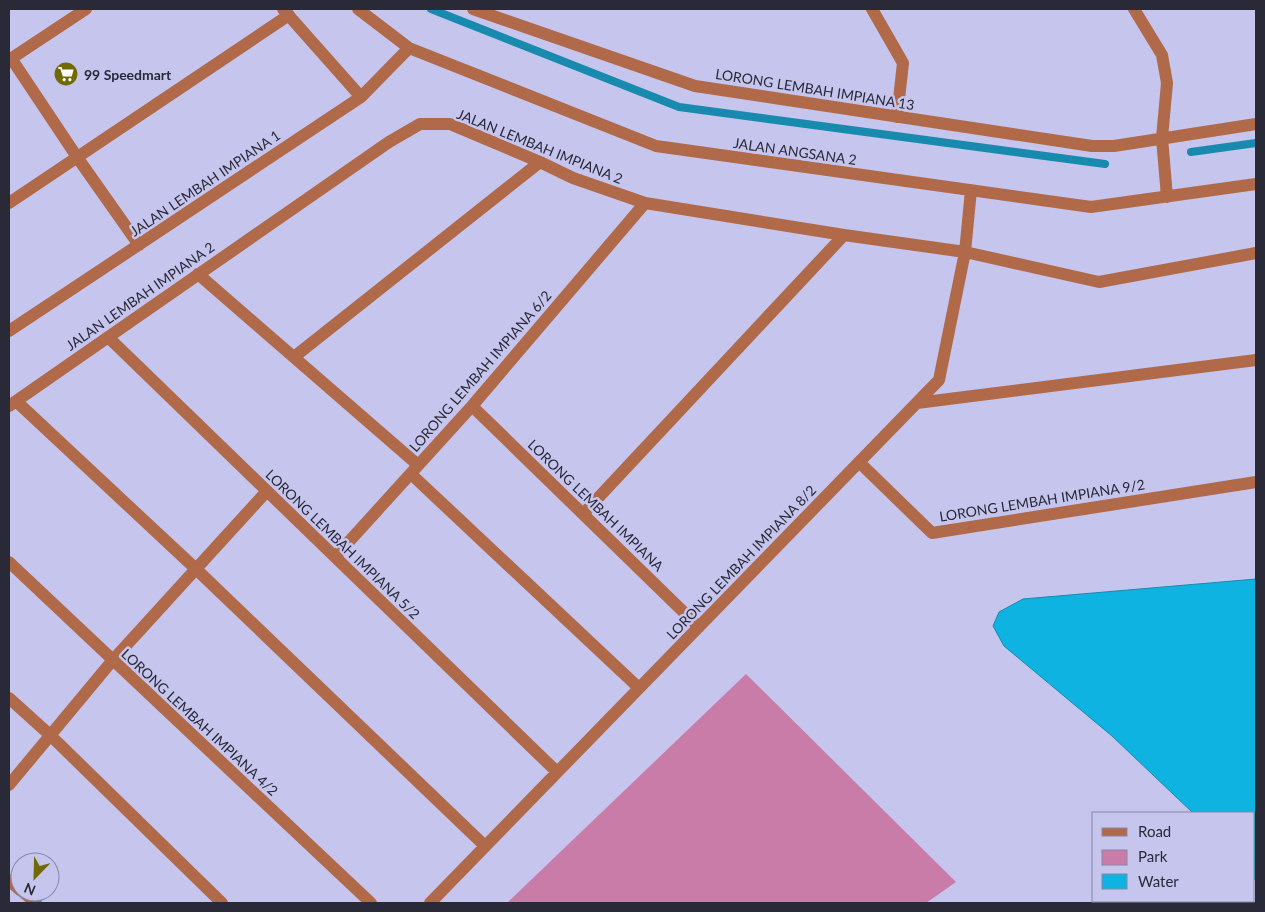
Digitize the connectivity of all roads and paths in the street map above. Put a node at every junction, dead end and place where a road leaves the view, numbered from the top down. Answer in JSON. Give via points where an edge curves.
{"nodes":[{"id":1,"x":86,"y":9,"type":"edge"},
{"id":2,"x":358,"y":9,"type":"edge"},
{"id":3,"x":473,"y":9,"type":"edge"},
{"id":4,"x":872,"y":9,"type":"edge"},
{"id":5,"x":1134,"y":9,"type":"edge"},
{"id":6,"x":286,"y":12,"type":"edge"},
{"id":7,"x":409,"y":48,"type":"junction"},
{"id":8,"x":10,"y":59,"type":"edge"},
{"id":9,"x":362,"y":97,"type":"junction"},
{"id":10,"x":897,"y":117,"type":"junction"},
{"id":11,"x":1256,"y":124,"type":"edge"},
{"id":12,"x":1162,"y":138,"type":"junction"},
{"id":13,"x":77,"y":157,"type":"junction"},
{"id":14,"x":540,"y":162,"type":"junction"},
{"id":15,"x":1256,"y":184,"type":"edge"},
{"id":16,"x":971,"y":190,"type":"junction"},
{"id":17,"x":1167,"y":197,"type":"junction"},
{"id":18,"x":9,"y":203,"type":"edge"},
{"id":19,"x":645,"y":203,"type":"junction"},
{"id":20,"x":844,"y":235,"type":"junction"},
{"id":21,"x":139,"y":245,"type":"junction"},
{"id":22,"x":965,"y":252,"type":"junction"},
{"id":23,"x":1256,"y":253,"type":"edge"},
{"id":24,"x":198,"y":274,"type":"junction"},
{"id":25,"x":9,"y":331,"type":"edge"},
{"id":26,"x":108,"y":338,"type":"junction"},
{"id":27,"x":294,"y":357,"type":"junction"},
{"id":28,"x":1256,"y":360,"type":"edge"},
{"id":29,"x":917,"y":403,"type":"junction"},
{"id":30,"x":12,"y":404,"type":"edge"},
{"id":31,"x":472,"y":406,"type":"junction"},
{"id":32,"x":859,"y":462,"type":"junction"},
{"id":33,"x":414,"y":470,"type":"junction"},
{"id":34,"x":1256,"y":482,"type":"edge"},
{"id":35,"x":267,"y":491,"type":"junction"},
{"id":36,"x":583,"y":514,"type":"junction"},
{"id":37,"x":335,"y":558,"type":"junction"},
{"id":38,"x":9,"y":562,"type":"edge"},
{"id":39,"x":196,"y":569,"type":"junction"},
{"id":40,"x":699,"y":627,"type":"junction"},
{"id":41,"x":112,"y":661,"type":"junction"},
{"id":42,"x":639,"y":688,"type":"junction"},
{"id":43,"x":9,"y":698,"type":"edge"},
{"id":44,"x":50,"y":735,"type":"junction"},
{"id":45,"x":557,"y":772,"type":"junction"},
{"id":46,"x":9,"y":785,"type":"edge"},
{"id":47,"x":485,"y":846,"type":"junction"},
{"id":48,"x":222,"y":903,"type":"edge"},
{"id":49,"x":371,"y":903,"type":"edge"},
{"id":50,"x":430,"y":903,"type":"edge"}],
"edges":[{"from":1,"to":8,"type":"street"},
{"from":2,"to":7,"type":"street","name":"JALAN ANGSANA 2"},
{"from":3,"to":10,"type":"street","name":"LORONG LEMBAH IMPIANA 13","via":[[695,86]]},
{"from":4,"to":10,"type":"street","via":[[903,63]]},
{"from":5,"to":12,"type":"street","via":[[1162,55],[1168,83]]},
{"from":6,"to":9,"type":"street"},
{"from":6,"to":13,"type":"street"},
{"from":7,"to":9,"type":"street","name":"JALAN LEMBAH IMPIANA 1"},
{"from":7,"to":16,"type":"street","name":"JALAN ANGSANA 2","via":[[656,146]]},
{"from":8,"to":13,"type":"street"},
{"from":9,"to":21,"type":"street","name":"JALAN LEMBAH IMPIANA 1"},
{"from":10,"to":12,"type":"street","name":"LORONG LEMBAH IMPIANA 13","via":[[1092,146]]},
{"from":11,"to":12,"type":"street","name":"LORONG LEMBAH IMPIANA 13"},
{"from":12,"to":17,"type":"street"},
{"from":13,"to":18,"type":"street"},
{"from":13,"to":21,"type":"street"},
{"from":14,"to":19,"type":"street","name":"JALAN LEMBAH IMPIANA 2","via":[[573,178]]},
{"from":14,"to":24,"type":"street","name":"JALAN LEMBAH IMPIANA 2","via":[[450,124],[420,124]]},
{"from":14,"to":27,"type":"street"},
{"from":15,"to":17,"type":"street","name":"JALAN ANGSANA 2"},
{"from":16,"to":17,"type":"street","name":"JALAN ANGSANA 2","via":[[1091,206]]},
{"from":16,"to":22,"type":"street","name":"LORONG LEMBAH IMPIANA 8/2"},
{"from":19,"to":20,"type":"street","name":"JALAN LEMBAH IMPIANA 2"},
{"from":19,"to":31,"type":"street","name":"LORONG LEMBAH IMPIANA 6/2"},
{"from":20,"to":22,"type":"street","name":"JALAN LEMBAH IMPIANA 2"},
{"from":20,"to":36,"type":"street"},
{"from":21,"to":25,"type":"street","name":"JALAN LEMBAH IMPIANA 1"},
{"from":22,"to":23,"type":"street","name":"JALAN LEMBAH IMPIANA 2","via":[[1098,282]]},
{"from":22,"to":29,"type":"street","name":"LORONG LEMBAH IMPIANA 8/2","via":[[938,380]]},
{"from":24,"to":26,"type":"street","name":"JALAN LEMBAH IMPIANA 2"},
{"from":24,"to":27,"type":"street"},
{"from":26,"to":30,"type":"street","name":"JALAN LEMBAH IMPIANA 2"},
{"from":26,"to":35,"type":"street","name":"LORONG LEMBAH IMPIANA 5/2"},
{"from":27,"to":33,"type":"street"},
{"from":28,"to":29,"type":"street"},
{"from":29,"to":32,"type":"street","name":"LORONG LEMBAH IMPIANA 8/2"},
{"from":30,"to":39,"type":"street"},
{"from":31,"to":33,"type":"street","name":"LORONG LEMBAH IMPIANA 6/2"},
{"from":31,"to":36,"type":"street","name":"LORONG LEMBAH IMPIANA"},
{"from":32,"to":34,"type":"street","name":"LORONG LEMBAH IMPIANA 9/2","via":[[932,533]]},
{"from":32,"to":40,"type":"street","name":"LORONG LEMBAH IMPIANA 8/2"},
{"from":33,"to":37,"type":"street","name":"LORONG LEMBAH IMPIANA 6/2"},
{"from":33,"to":42,"type":"street"},
{"from":35,"to":37,"type":"street","name":"LORONG LEMBAH IMPIANA 5/2"},
{"from":35,"to":39,"type":"street"},
{"from":36,"to":40,"type":"street","name":"LORONG LEMBAH IMPIANA"},
{"from":37,"to":45,"type":"street","name":"LORONG LEMBAH IMPIANA 5/2"},
{"from":38,"to":41,"type":"street","name":"LORONG LEMBAH IMPIANA 4/2"},
{"from":39,"to":41,"type":"street"},
{"from":39,"to":47,"type":"street"},
{"from":40,"to":42,"type":"street","name":"LORONG LEMBAH IMPIANA 8/2"},
{"from":41,"to":44,"type":"street"},
{"from":41,"to":49,"type":"street","name":"LORONG LEMBAH IMPIANA 4/2"},
{"from":42,"to":45,"type":"street","name":"LORONG LEMBAH IMPIANA 8/2"},
{"from":43,"to":44,"type":"street"},
{"from":44,"to":46,"type":"street"},
{"from":44,"to":48,"type":"street"},
{"from":45,"to":47,"type":"street","name":"LORONG LEMBAH IMPIANA 8/2"},
{"from":47,"to":50,"type":"street","name":"LORONG LEMBAH IMPIANA 8/2"}]}
